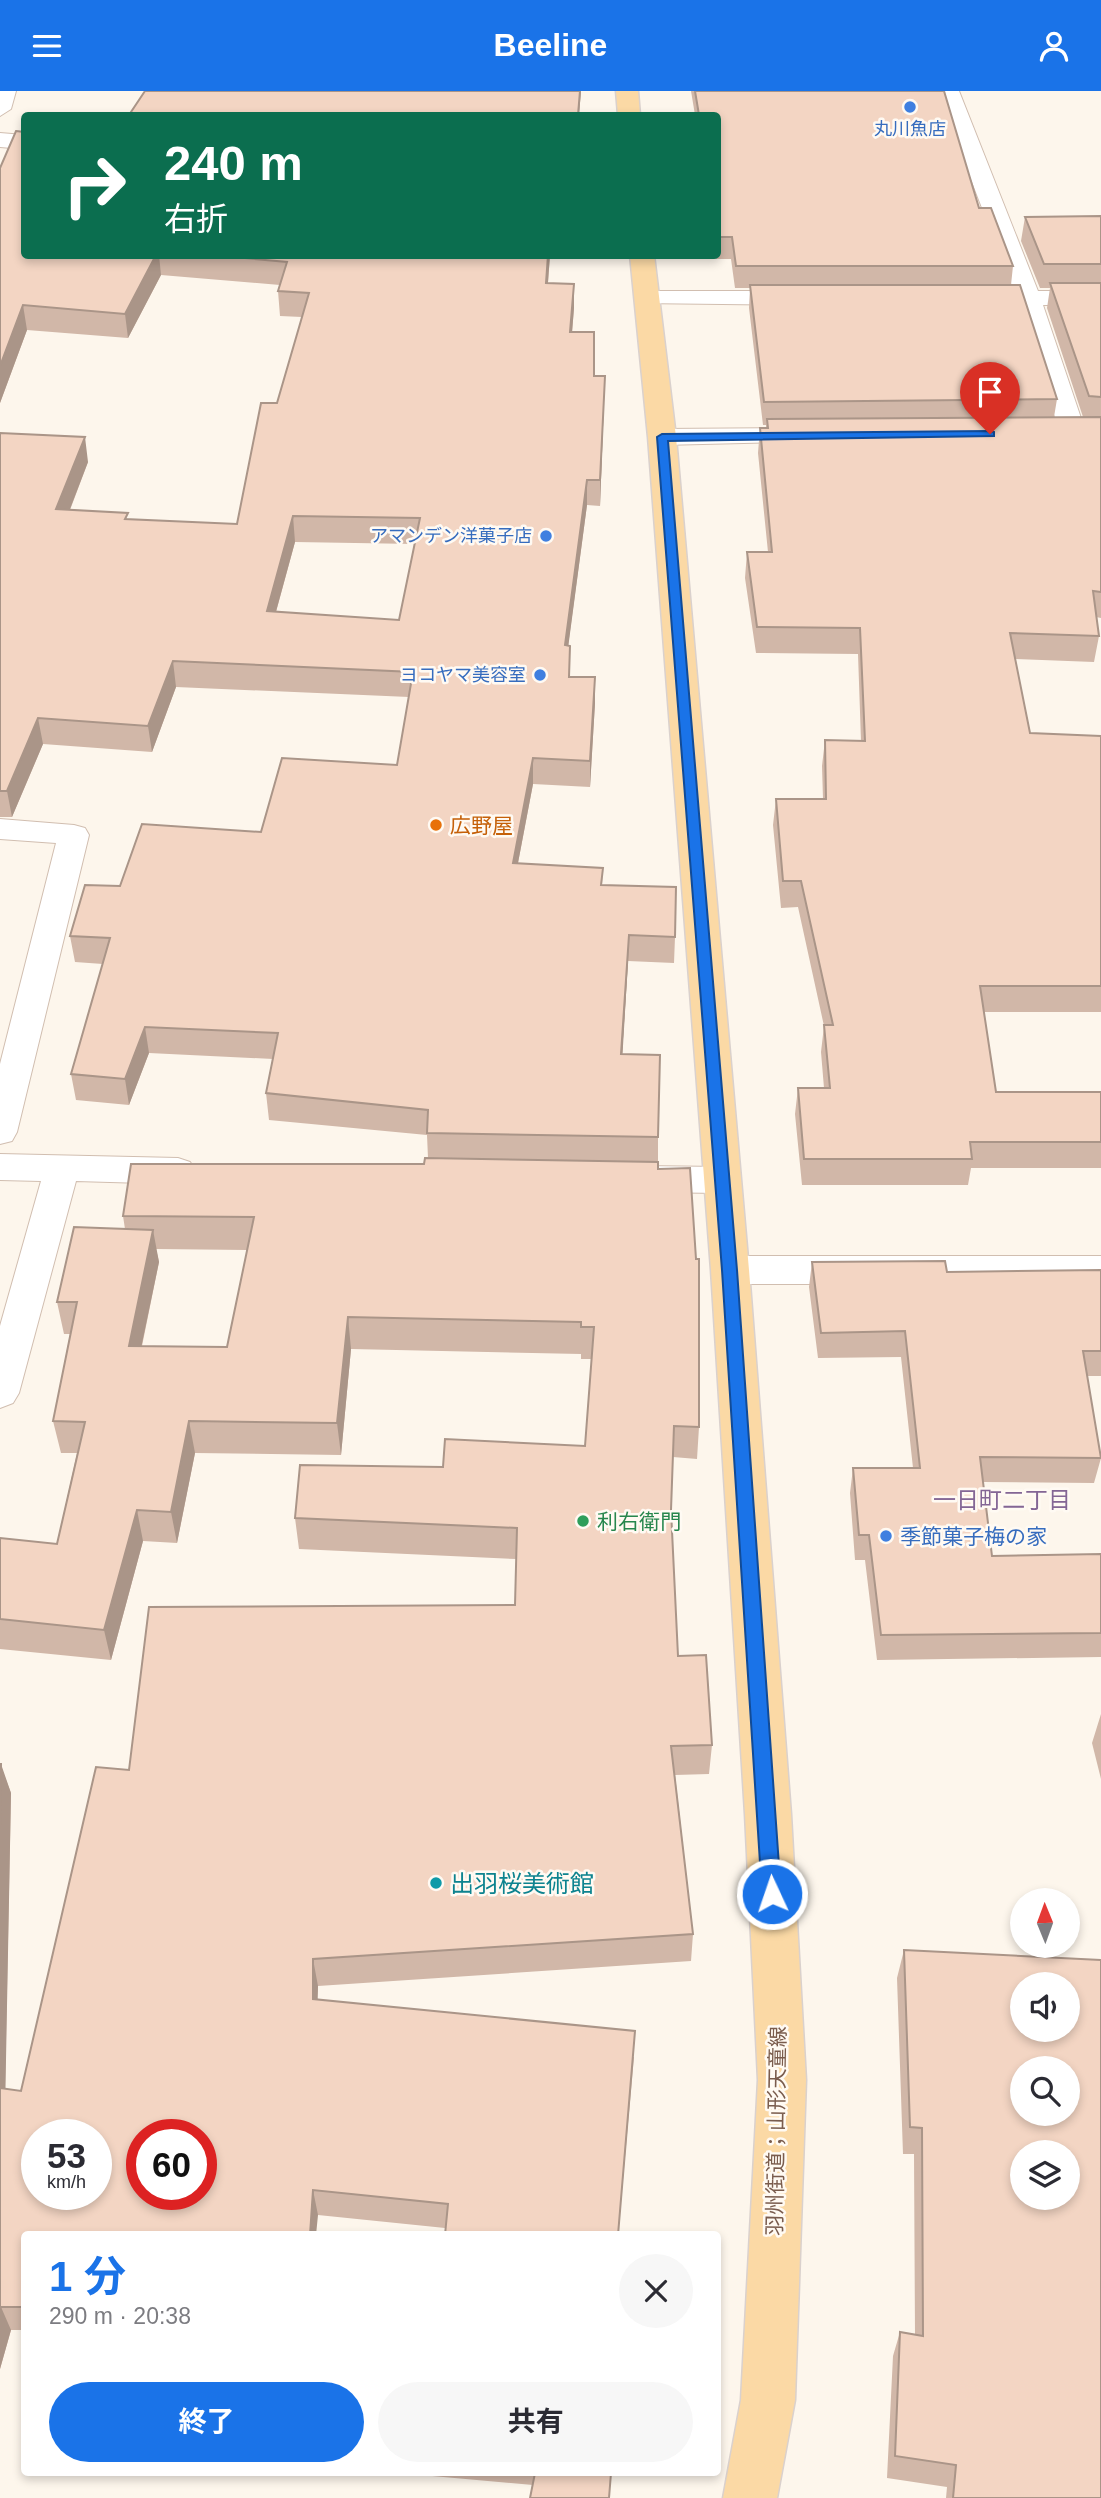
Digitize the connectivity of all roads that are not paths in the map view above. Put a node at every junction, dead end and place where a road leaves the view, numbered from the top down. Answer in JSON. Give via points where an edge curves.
{"nodes":[{"id":1,"x":5,"y":91,"type":"edge"},
{"id":2,"x":627,"y":91,"type":"edge"},
{"id":3,"x":948,"y":91,"type":"edge"},
{"id":4,"x":0,"y":109,"type":"edge"},
{"id":5,"x":629,"y":112,"type":"edge"},
{"id":6,"x":0,"y":141,"type":"edge"},
{"id":7,"x":21,"y":142,"type":"edge"},
{"id":8,"x":642,"y":259,"type":"edge"},
{"id":9,"x":647,"y":298,"type":"junction"},
{"id":10,"x":824,"y":298,"type":"edge"},
{"id":11,"x":947,"y":298,"type":"edge"},
{"id":12,"x":1029,"y":298,"type":"junction"},
{"id":13,"x":1101,"y":298,"type":"edge"},
{"id":14,"x":1101,"y":432,"type":"edge"},
{"id":15,"x":1045,"y":433,"type":"edge"},
{"id":16,"x":1073,"y":433,"type":"junction"},
{"id":17,"x":840,"y":436,"type":"edge"},
{"id":18,"x":662,"y":437,"type":"junction"},
{"id":19,"x":0,"y":829,"type":"edge"},
{"id":20,"x":0,"y":1132,"type":"edge"},
{"id":21,"x":0,"y":1167,"type":"edge"},
{"id":22,"x":62,"y":1170,"type":"junction"},
{"id":23,"x":213,"y":1172,"type":"edge"},
{"id":24,"x":612,"y":1178,"type":"edge"},
{"id":25,"x":722,"y":1180,"type":"junction"},
{"id":26,"x":730,"y":1270,"type":"junction"},
{"id":27,"x":1101,"y":1270,"type":"edge"},
{"id":28,"x":0,"y":1392,"type":"edge"},
{"id":29,"x":750,"y":2498,"type":"edge"}],
"edges":[{"from":1,"to":4,"type":"lane"},
{"from":2,"to":5,"type":"main road"},
{"from":3,"to":12,"type":"lane"},
{"from":6,"to":7,"type":"lane"},
{"from":8,"to":9,"type":"main road","name":"羽州街道；山形天童線"},
{"from":9,"to":10,"type":"lane"},
{"from":9,"to":18,"type":"main road","name":"羽州街道；山形天童線"},
{"from":11,"to":12,"type":"lane"},
{"from":12,"to":13,"type":"lane"},
{"from":12,"to":16,"type":"lane"},
{"from":14,"to":16,"type":"lane"},
{"from":15,"to":16,"type":"lane"},
{"from":17,"to":18,"type":"lane"},
{"from":18,"to":25,"type":"main road","name":"羽州街道；山形天童線"},
{"from":19,"to":20,"type":"lane","via":[[74,835]]},
{"from":21,"to":22,"type":"lane"},
{"from":22,"to":23,"type":"lane"},
{"from":22,"to":28,"type":"lane"},
{"from":24,"to":25,"type":"lane"},
{"from":25,"to":26,"type":"main road","name":"羽州街道；山形天童線"},
{"from":26,"to":27,"type":"lane"},
{"from":26,"to":29,"type":"main road","name":"羽州街道；山形天童線","via":[[782,2080],[768,2400]]}]}
